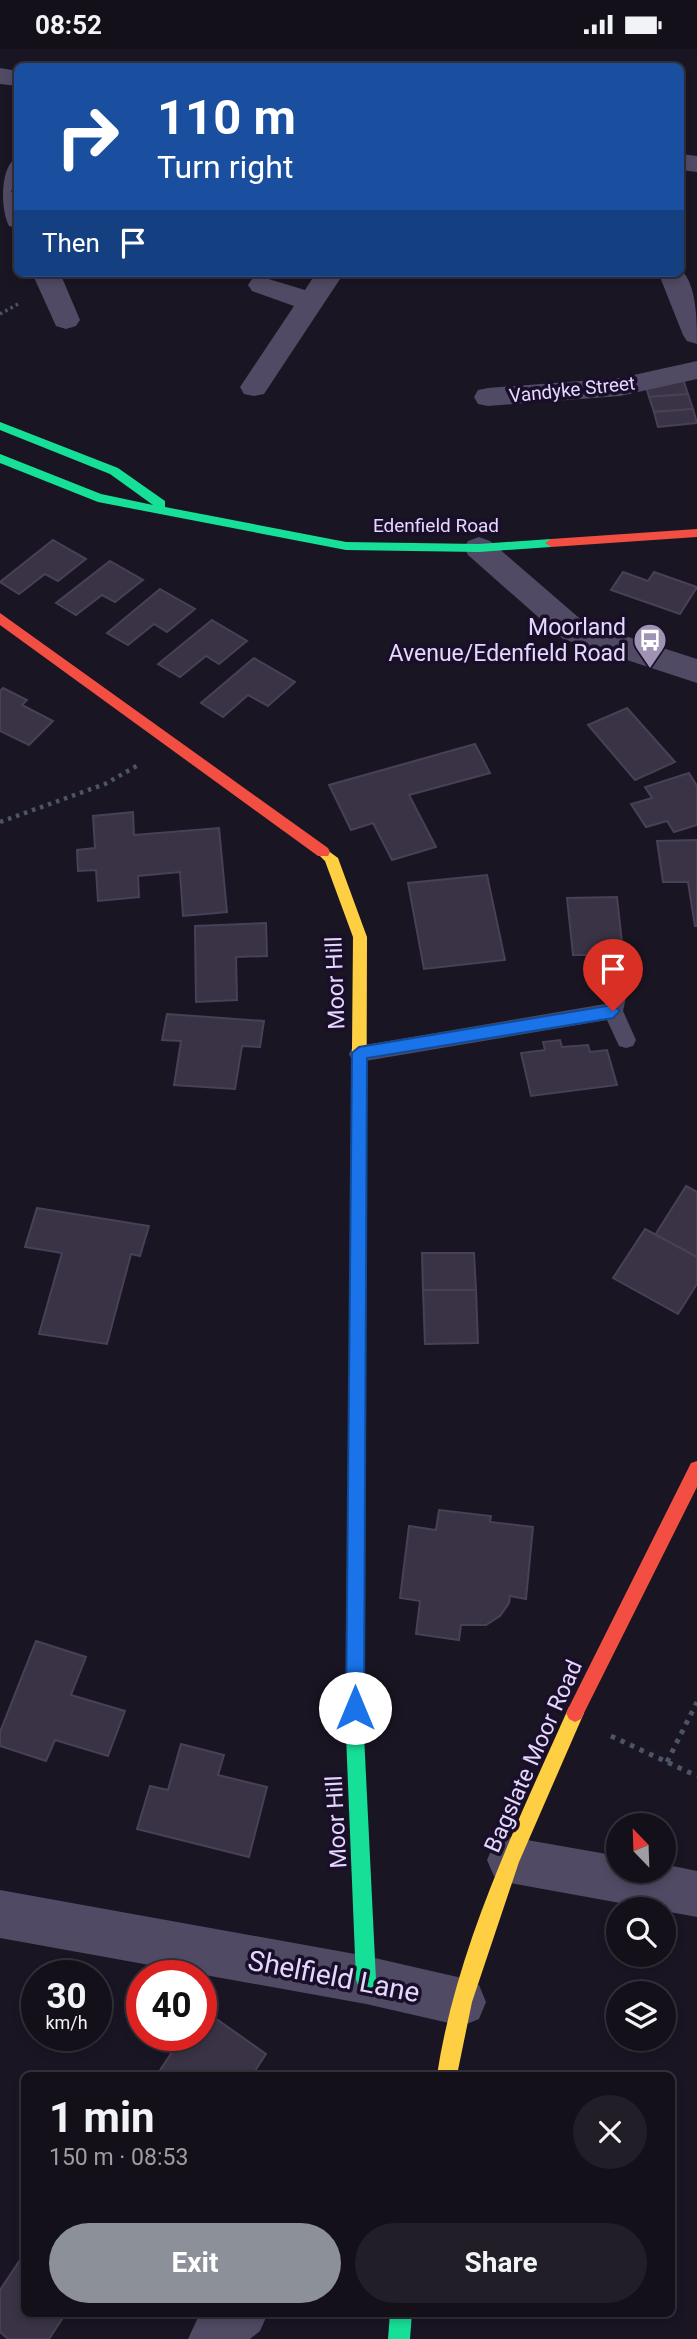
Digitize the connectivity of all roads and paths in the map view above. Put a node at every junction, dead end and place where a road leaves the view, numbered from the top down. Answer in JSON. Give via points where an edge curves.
{"nodes":[{"id":1,"x":14,"y":170,"type":"edge"},
{"id":2,"x":0,"y":187,"type":"edge"},
{"id":3,"x":0,"y":195,"type":"edge"},
{"id":4,"x":14,"y":214,"type":"edge"},
{"id":5,"x":48,"y":277,"type":"edge"},
{"id":6,"x":327,"y":277,"type":"edge"},
{"id":7,"x":674,"y":277,"type":"dead end"},
{"id":8,"x":262,"y":285,"type":"dead end"},
{"id":9,"x":311,"y":302,"type":"junction"},
{"id":10,"x":66,"y":320,"type":"dead end"},
{"id":11,"x":697,"y":335,"type":"edge"},
{"id":12,"x":697,"y":370,"type":"edge"},
{"id":13,"x":254,"y":387,"type":"dead end"},
{"id":14,"x":488,"y":397,"type":"dead end"},
{"id":15,"x":0,"y":426,"type":"edge"},
{"id":16,"x":0,"y":458,"type":"edge"},
{"id":17,"x":177,"y":515,"type":"junction"},
{"id":18,"x":697,"y":533,"type":"edge"},
{"id":19,"x":479,"y":548,"type":"junction"},
{"id":20,"x":0,"y":618,"type":"edge"},
{"id":21,"x":697,"y":671,"type":"edge"},
{"id":22,"x":174,"y":744,"type":"junction"},
{"id":23,"x":0,"y":822,"type":"edge"},
{"id":24,"x":619,"y":983,"type":"dead end"},
{"id":25,"x":613,"y":1011,"type":"junction"},
{"id":26,"x":626,"y":1040,"type":"dead end"},
{"id":27,"x":359,"y":1053,"type":"junction"},
{"id":28,"x":697,"y":1469,"type":"edge"},
{"id":29,"x":697,"y":1702,"type":"edge"},
{"id":30,"x":572,"y":1718,"type":"junction"},
{"id":31,"x":667,"y":1762,"type":"junction"},
{"id":32,"x":697,"y":1776,"type":"edge"},
{"id":33,"x":510,"y":1860,"type":"junction"},
{"id":34,"x":697,"y":1894,"type":"edge"},
{"id":35,"x":0,"y":1914,"type":"edge"},
{"id":36,"x":366,"y":1980,"type":"junction"},
{"id":37,"x":461,"y":2003,"type":"junction"},
{"id":38,"x":448,"y":2072,"type":"edge"},
{"id":39,"x":237,"y":2317,"type":"edge"},
{"id":40,"x":401,"y":2317,"type":"edge"},
{"id":41,"x":214,"y":2339,"type":"edge"},
{"id":42,"x":399,"y":2339,"type":"edge"}],
"edges":[{"from":1,"to":2,"type":"street"},
{"from":3,"to":4,"type":"street"},
{"from":5,"to":10,"type":"street"},
{"from":6,"to":9,"type":"street"},
{"from":7,"to":11,"type":"street"},
{"from":8,"to":9,"type":"street"},
{"from":9,"to":13,"type":"street"},
{"from":12,"to":14,"type":"street","name":"Vandyke Street","via":[[620,387]]},
{"from":15,"to":17,"type":"street","name":"Edenfield Road","via":[[114,471]]},
{"from":16,"to":17,"type":"street","name":"Edenfield Road","via":[[98,498]]},
{"from":17,"to":19,"type":"street","name":"Edenfield Road","via":[[346,546]]},
{"from":18,"to":19,"type":"street","name":"Edenfield Road"},
{"from":19,"to":21,"type":"street","via":[[574,631]]},
{"from":20,"to":22,"type":"street","name":"Moor Hill"},
{"from":22,"to":23,"type":"path","via":[[104,784]]},
{"from":22,"to":27,"type":"street","name":"Moor Hill","via":[[331,858],[360,937]]},
{"from":24,"to":25,"type":"lane"},
{"from":25,"to":26,"type":"lane"},
{"from":25,"to":27,"type":"lane"},
{"from":27,"to":36,"type":"street","name":"Moor Hill","via":[[355,1735]]},
{"from":28,"to":30,"type":"street","name":"Bagslate Moor Road"},
{"from":29,"to":31,"type":"path"},
{"from":30,"to":31,"type":"path"},
{"from":30,"to":33,"type":"street","name":"Bagslate Moor Road"},
{"from":31,"to":32,"type":"path"},
{"from":33,"to":34,"type":"street"},
{"from":33,"to":37,"type":"street","name":"Bagslate Moor Road"},
{"from":35,"to":36,"type":"street","name":"Shelfield Lane"},
{"from":36,"to":37,"type":"street","name":"Shelfield Lane"},
{"from":37,"to":38,"type":"street","name":"Bagslate Moor Road"},
{"from":39,"to":41,"type":"street"},
{"from":40,"to":42,"type":"street"}]}
